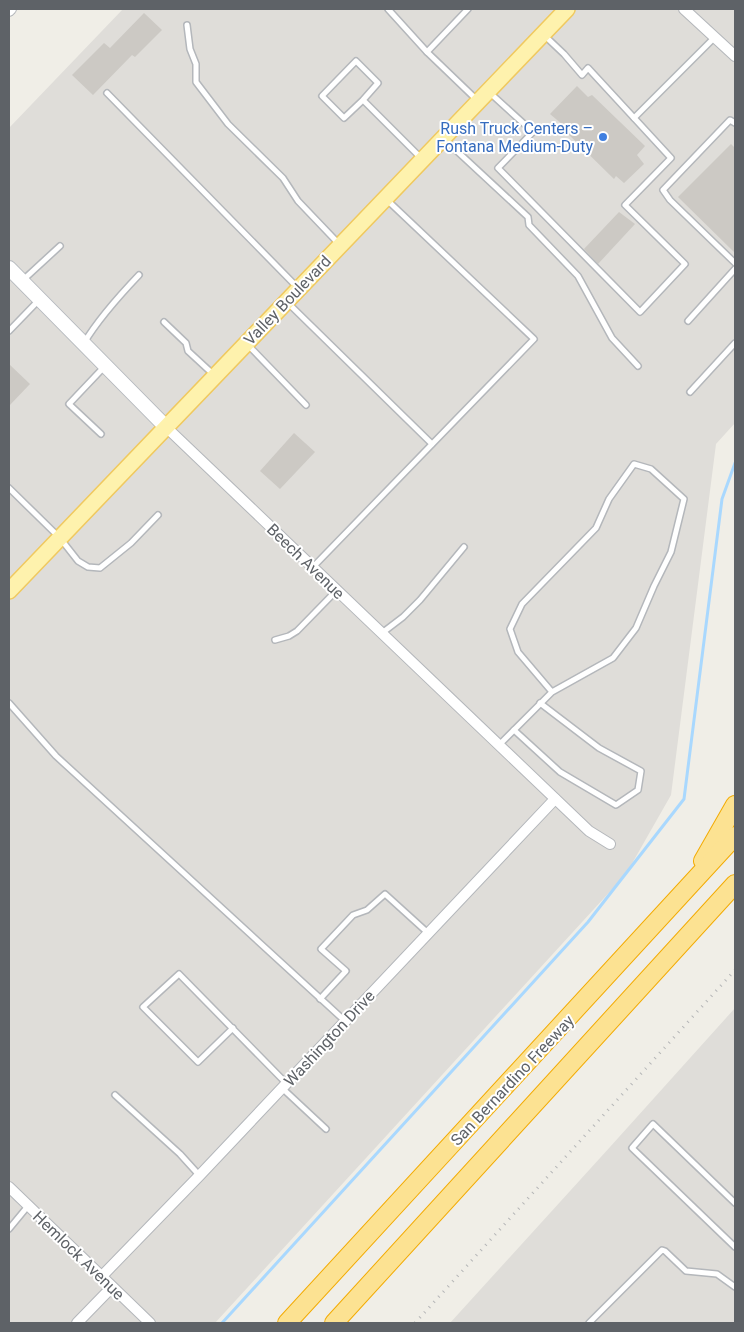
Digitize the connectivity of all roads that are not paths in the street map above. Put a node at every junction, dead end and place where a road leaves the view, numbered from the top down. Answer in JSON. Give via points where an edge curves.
{"nodes":[{"id":1,"x":388,"y":9,"type":"edge"},
{"id":2,"x":468,"y":9,"type":"edge"},
{"id":3,"x":567,"y":9,"type":"edge"},
{"id":4,"x":684,"y":9,"type":"edge"},
{"id":5,"x":187,"y":25,"type":"dead end"},
{"id":6,"x":543,"y":34,"type":"junction"},
{"id":7,"x":716,"y":37,"type":"junction"},
{"id":8,"x":427,"y":52,"type":"junction"},
{"id":9,"x":735,"y":56,"type":"edge"},
{"id":10,"x":108,"y":93,"type":"dead end"},
{"id":11,"x":483,"y":96,"type":"junction"},
{"id":12,"x":363,"y":100,"type":"junction"},
{"id":13,"x":634,"y":118,"type":"junction"},
{"id":14,"x":735,"y":123,"type":"edge"},
{"id":15,"x":443,"y":138,"type":"junction"},
{"id":16,"x":422,"y":159,"type":"junction"},
{"id":17,"x":385,"y":198,"type":"junction"},
{"id":18,"x":340,"y":245,"type":"junction"},
{"id":19,"x":60,"y":246,"type":"dead end"},
{"id":20,"x":735,"y":263,"type":"edge"},
{"id":21,"x":9,"y":268,"type":"edge"},
{"id":22,"x":735,"y":269,"type":"edge"},
{"id":23,"x":139,"y":275,"type":"dead end"},
{"id":24,"x":22,"y":281,"type":"junction"},
{"id":25,"x":298,"y":288,"type":"junction"},
{"id":26,"x":40,"y":299,"type":"junction"},
{"id":27,"x":286,"y":301,"type":"junction"},
{"id":28,"x":164,"y":322,"type":"dead end"},
{"id":29,"x":688,"y":322,"type":"dead end"},
{"id":30,"x":9,"y":331,"type":"edge"},
{"id":31,"x":246,"y":343,"type":"junction"},
{"id":32,"x":735,"y":343,"type":"edge"},
{"id":33,"x":84,"y":344,"type":"junction"},
{"id":34,"x":105,"y":366,"type":"junction"},
{"id":35,"x":638,"y":366,"type":"dead end"},
{"id":36,"x":214,"y":375,"type":"junction"},
{"id":37,"x":690,"y":392,"type":"dead end"},
{"id":38,"x":306,"y":404,"type":"dead end"},
{"id":39,"x":165,"y":426,"type":"junction"},
{"id":40,"x":101,"y":434,"type":"dead end"},
{"id":41,"x":432,"y":444,"type":"junction"},
{"id":42,"x":9,"y":488,"type":"edge"},
{"id":43,"x":158,"y":516,"type":"dead end"},
{"id":44,"x":60,"y":538,"type":"junction"},
{"id":45,"x":464,"y":548,"type":"dead end"},
{"id":46,"x":313,"y":567,"type":"junction"},
{"id":47,"x":337,"y":590,"type":"junction"},
{"id":48,"x":9,"y":591,"type":"edge"},
{"id":49,"x":382,"y":633,"type":"junction"},
{"id":50,"x":275,"y":640,"type":"dead end"},
{"id":51,"x":552,"y":692,"type":"junction"},
{"id":52,"x":9,"y":703,"type":"edge"},
{"id":53,"x":540,"y":703,"type":"junction"},
{"id":54,"x":514,"y":730,"type":"junction"},
{"id":55,"x":499,"y":745,"type":"junction"},
{"id":56,"x":555,"y":799,"type":"junction"},
{"id":57,"x":735,"y":805,"type":"edge"},
{"id":58,"x":735,"y":836,"type":"edge"},
{"id":59,"x":610,"y":844,"type":"dead end"},
{"id":60,"x":735,"y":884,"type":"edge"},
{"id":61,"x":685,"y":892,"type":"junction"},
{"id":62,"x":428,"y":933,"type":"junction"},
{"id":63,"x":320,"y":999,"type":"junction"},
{"id":64,"x":345,"y":1021,"type":"junction"},
{"id":65,"x":233,"y":1028,"type":"junction"},
{"id":66,"x":284,"y":1086,"type":"junction"},
{"id":67,"x":116,"y":1095,"type":"dead end"},
{"id":68,"x":326,"y":1129,"type":"dead end"},
{"id":69,"x":200,"y":1176,"type":"junction"},
{"id":70,"x":9,"y":1186,"type":"edge"},
{"id":71,"x":735,"y":1203,"type":"edge"},
{"id":72,"x":28,"y":1206,"type":"junction"},
{"id":73,"x":9,"y":1230,"type":"edge"},
{"id":74,"x":735,"y":1247,"type":"edge"},
{"id":75,"x":102,"y":1276,"type":"junction"},
{"id":76,"x":112,"y":1286,"type":"junction"},
{"id":77,"x":735,"y":1287,"type":"edge"},
{"id":78,"x":77,"y":1323,"type":"edge"},
{"id":79,"x":150,"y":1323,"type":"edge"},
{"id":80,"x":288,"y":1323,"type":"edge"},
{"id":81,"x":334,"y":1323,"type":"edge"},
{"id":82,"x":589,"y":1323,"type":"edge"}],
"edges":[{"from":1,"to":8,"type":"lane"},
{"from":2,"to":8,"type":"lane"},
{"from":3,"to":6,"type":"main road","name":"Valley Boulevard"},
{"from":4,"to":7,"type":"street"},
{"from":5,"to":18,"type":"lane","via":[[196,64],[196,82],[228,124],[283,178],[298,201]]},
{"from":6,"to":11,"type":"main road","name":"Valley Boulevard"},
{"from":6,"to":13,"type":"lane","via":[[582,74],[588,68]]},
{"from":7,"to":9,"type":"street"},
{"from":7,"to":13,"type":"lane"},
{"from":8,"to":11,"type":"lane"},
{"from":10,"to":25,"type":"lane"},
{"from":11,"to":13,"type":"lane","via":[[533,132],[498,168],[640,312],[685,264],[625,205],[670,158]]},
{"from":11,"to":15,"type":"main road","name":"Valley Boulevard"},
{"from":12,"to":12,"type":"lane","via":[[378,83],[356,61],[322,96],[344,118]]},
{"from":12,"to":16,"type":"lane"},
{"from":14,"to":20,"type":"lane","via":[[730,120],[663,190]]},
{"from":15,"to":16,"type":"main road","name":"Valley Boulevard"},
{"from":15,"to":35,"type":"lane","via":[[528,217],[529,225],[578,276],[612,338]]},
{"from":16,"to":17,"type":"main road","name":"Valley Boulevard"},
{"from":17,"to":18,"type":"main road","name":"Valley Boulevard"},
{"from":17,"to":41,"type":"lane","via":[[534,339]]},
{"from":18,"to":25,"type":"main road","name":"Valley Boulevard"},
{"from":19,"to":24,"type":"lane"},
{"from":21,"to":24,"type":"main road","name":"Beech Avenue"},
{"from":22,"to":29,"type":"lane"},
{"from":23,"to":33,"type":"lane"},
{"from":24,"to":26,"type":"main road","name":"Beech Avenue"},
{"from":25,"to":27,"type":"main road","name":"Valley Boulevard"},
{"from":26,"to":30,"type":"lane"},
{"from":26,"to":33,"type":"main road","name":"Beech Avenue"},
{"from":27,"to":31,"type":"main road","name":"Valley Boulevard"},
{"from":27,"to":41,"type":"lane"},
{"from":28,"to":36,"type":"lane"},
{"from":31,"to":36,"type":"main road","name":"Valley Boulevard"},
{"from":31,"to":38,"type":"lane"},
{"from":32,"to":37,"type":"lane"},
{"from":33,"to":34,"type":"main road","name":"Beech Avenue"},
{"from":34,"to":39,"type":"main road","name":"Beech Avenue"},
{"from":34,"to":40,"type":"lane","via":[[69,404]]},
{"from":36,"to":39,"type":"main road","name":"Valley Boulevard"},
{"from":39,"to":44,"type":"main road","name":"Valley Boulevard"},
{"from":39,"to":46,"type":"street","name":"Beech Avenue"},
{"from":41,"to":46,"type":"lane"},
{"from":42,"to":44,"type":"lane"},
{"from":43,"to":44,"type":"lane","via":[[100,568],[88,567],[78,561]]},
{"from":44,"to":48,"type":"main road","name":"Valley Boulevard"},
{"from":45,"to":49,"type":"lane","via":[[420,600]]},
{"from":46,"to":47,"type":"street","name":"Beech Avenue"},
{"from":47,"to":49,"type":"street","name":"Beech Avenue"},
{"from":47,"to":50,"type":"lane","via":[[297,631]]},
{"from":49,"to":55,"type":"street","name":"Beech Avenue"},
{"from":51,"to":51,"type":"lane","via":[[518,652],[510,629],[522,604],[596,528],[609,499],[634,464],[651,469],[684,499],[672,552],[636,628],[613,658]]},
{"from":51,"to":53,"type":"lane"},
{"from":52,"to":63,"type":"lane","via":[[56,756]]},
{"from":53,"to":54,"type":"lane"},
{"from":53,"to":54,"type":"lane","via":[[599,748],[641,771],[638,790],[616,805],[560,772]]},
{"from":54,"to":55,"type":"lane"},
{"from":55,"to":56,"type":"street","name":"Beech Avenue"},
{"from":56,"to":59,"type":"street","name":"Beech Avenue","via":[[588,831]]},
{"from":56,"to":62,"type":"street","name":"Washington Drive"},
{"from":57,"to":61,"type":"highway"},
{"from":58,"to":61,"type":"highway","name":"San Bernardino Freeway"},
{"from":60,"to":81,"type":"highway","name":"San Bernardino Freeway"},
{"from":61,"to":80,"type":"highway","name":"San Bernardino Freeway"},
{"from":62,"to":63,"type":"lane","via":[[385,894],[366,910],[353,915],[321,949],[346,972]]},
{"from":62,"to":64,"type":"street","name":"Washington Drive"},
{"from":63,"to":64,"type":"lane"},
{"from":64,"to":66,"type":"street","name":"Washington Drive"},
{"from":65,"to":65,"type":"lane","via":[[179,974],[143,1007],[198,1062]]},
{"from":65,"to":66,"type":"lane"},
{"from":66,"to":68,"type":"lane"},
{"from":66,"to":69,"type":"street","name":"Washington Drive"},
{"from":67,"to":69,"type":"lane"},
{"from":69,"to":75,"type":"street","name":"Washington Drive"},
{"from":70,"to":72,"type":"street","name":"Hemlock Avenue"},
{"from":71,"to":74,"type":"lane","via":[[653,1124],[632,1148]]},
{"from":72,"to":73,"type":"lane"},
{"from":72,"to":75,"type":"street","name":"Hemlock Avenue"},
{"from":75,"to":76,"type":"street","name":"Hemlock Avenue"},
{"from":76,"to":78,"type":"street"},
{"from":76,"to":79,"type":"street","name":"Hemlock Avenue"},
{"from":77,"to":82,"type":"lane","via":[[717,1274],[686,1270],[662,1250]]}]}
